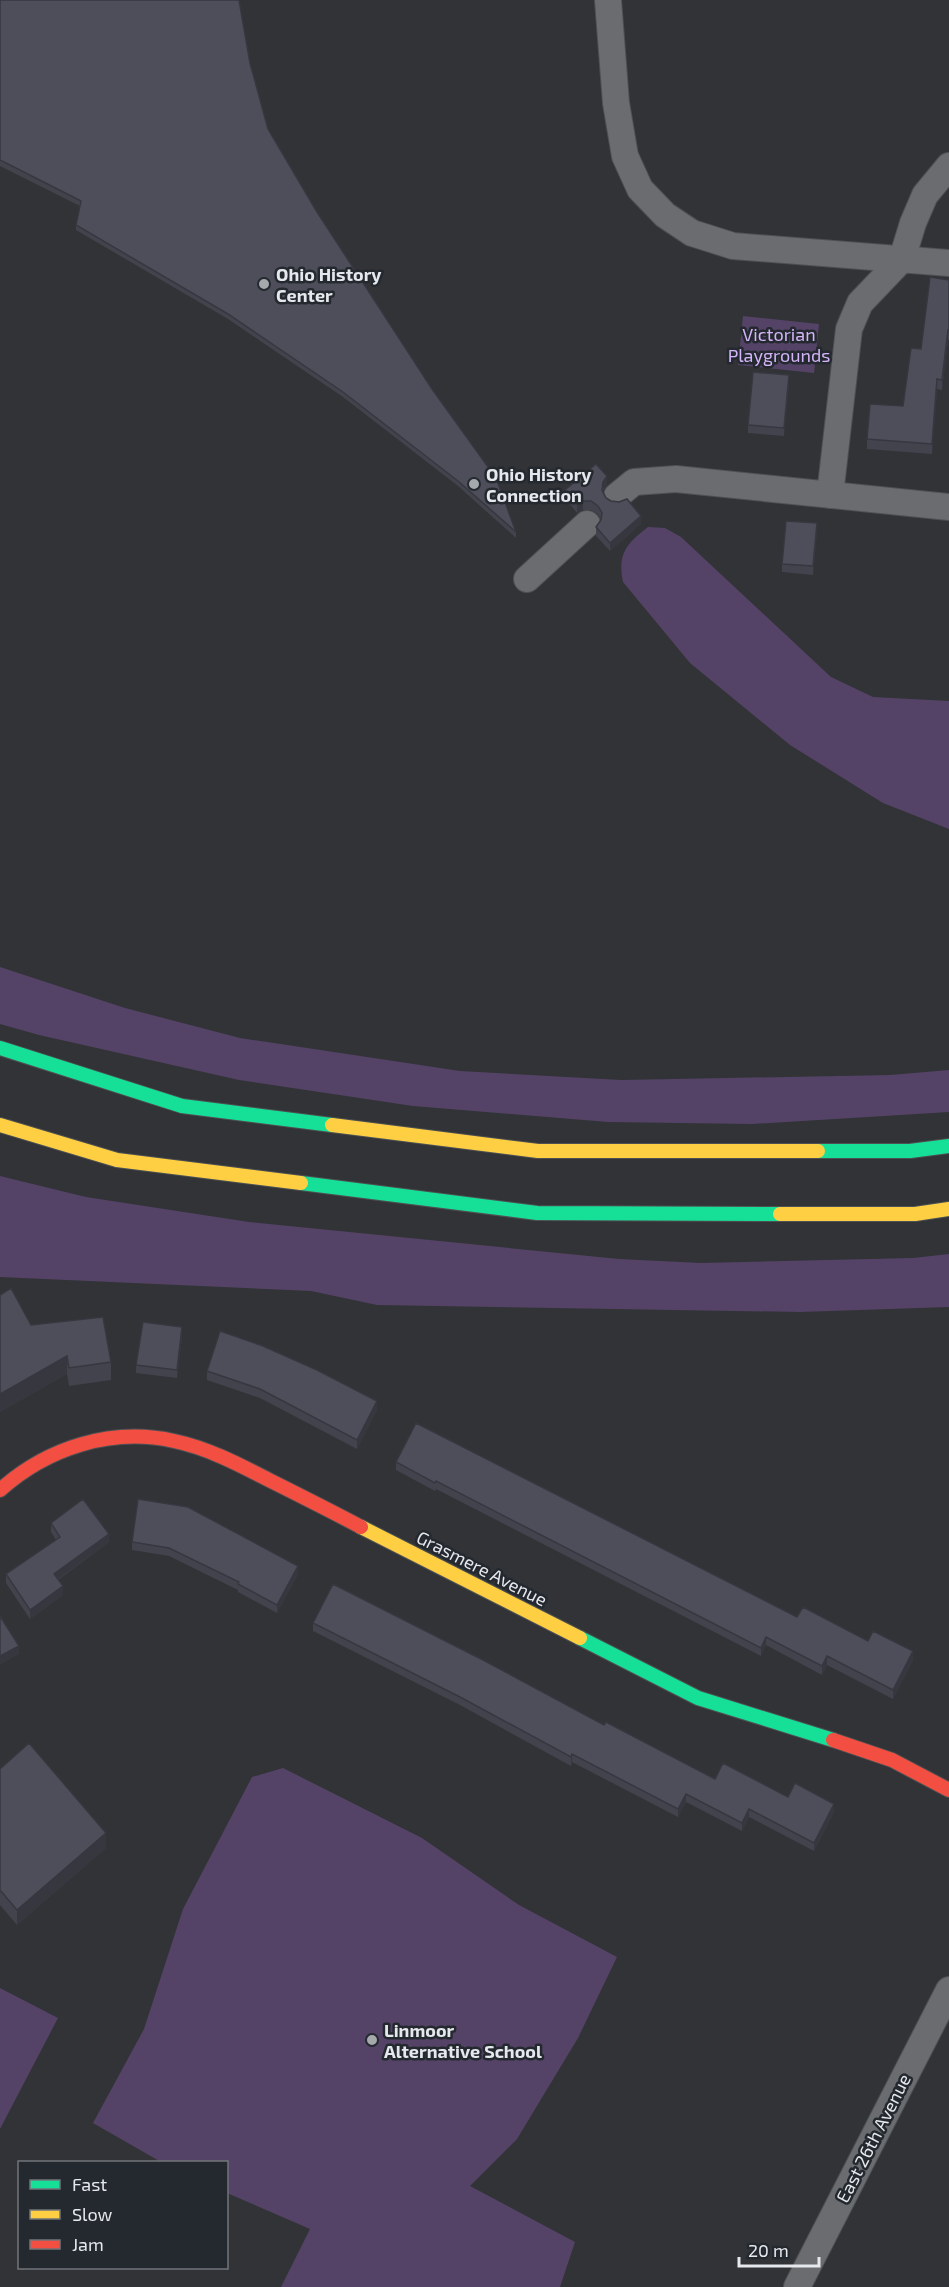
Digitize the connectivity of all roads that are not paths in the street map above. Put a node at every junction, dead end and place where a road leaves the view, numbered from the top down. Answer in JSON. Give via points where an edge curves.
{"nodes":[{"id":1,"x":607,"y":1,"type":"edge"},
{"id":2,"x":949,"y":166,"type":"edge"},
{"id":3,"x":902,"y":259,"type":"junction"},
{"id":4,"x":949,"y":263,"type":"edge"},
{"id":5,"x":830,"y":495,"type":"junction"},
{"id":6,"x":617,"y":496,"type":"dead end"},
{"id":7,"x":949,"y":507,"type":"edge"},
{"id":8,"x":587,"y":525,"type":"dead end"},
{"id":9,"x":527,"y":579,"type":"dead end"},
{"id":10,"x":0,"y":1048,"type":"edge"},
{"id":11,"x":0,"y":1125,"type":"edge"},
{"id":12,"x":949,"y":1146,"type":"edge"},
{"id":13,"x":949,"y":1209,"type":"edge"},
{"id":14,"x":0,"y":1490,"type":"edge"},
{"id":15,"x":949,"y":1790,"type":"edge"},
{"id":16,"x":949,"y":1990,"type":"edge"},
{"id":17,"x":796,"y":2287,"type":"edge"}],
"edges":[{"from":1,"to":3,"type":"street","via":[[625,156],[640,189],[665,215],[692,233],[733,246]]},
{"from":2,"to":3,"type":"street","via":[[925,195]]},
{"from":3,"to":4,"type":"street"},
{"from":3,"to":5,"type":"street","via":[[860,303],[849,329]]},
{"from":5,"to":6,"type":"street","via":[[676,479],[634,482]]},
{"from":5,"to":7,"type":"street"},
{"from":8,"to":9,"type":"street"},
{"from":10,"to":12,"type":"main road","via":[[182,1106],[538,1151],[910,1151]]},
{"from":11,"to":13,"type":"main road","via":[[117,1160],[537,1213],[915,1214]]},
{"from":14,"to":15,"type":"main road","name":"Grasmere Avenue","via":[[21,1471],[58,1452],[102,1439],[174,1441],[240,1465],[698,1698],[892,1760]]},
{"from":16,"to":17,"type":"street","name":"East 26th Avenue"}]}
